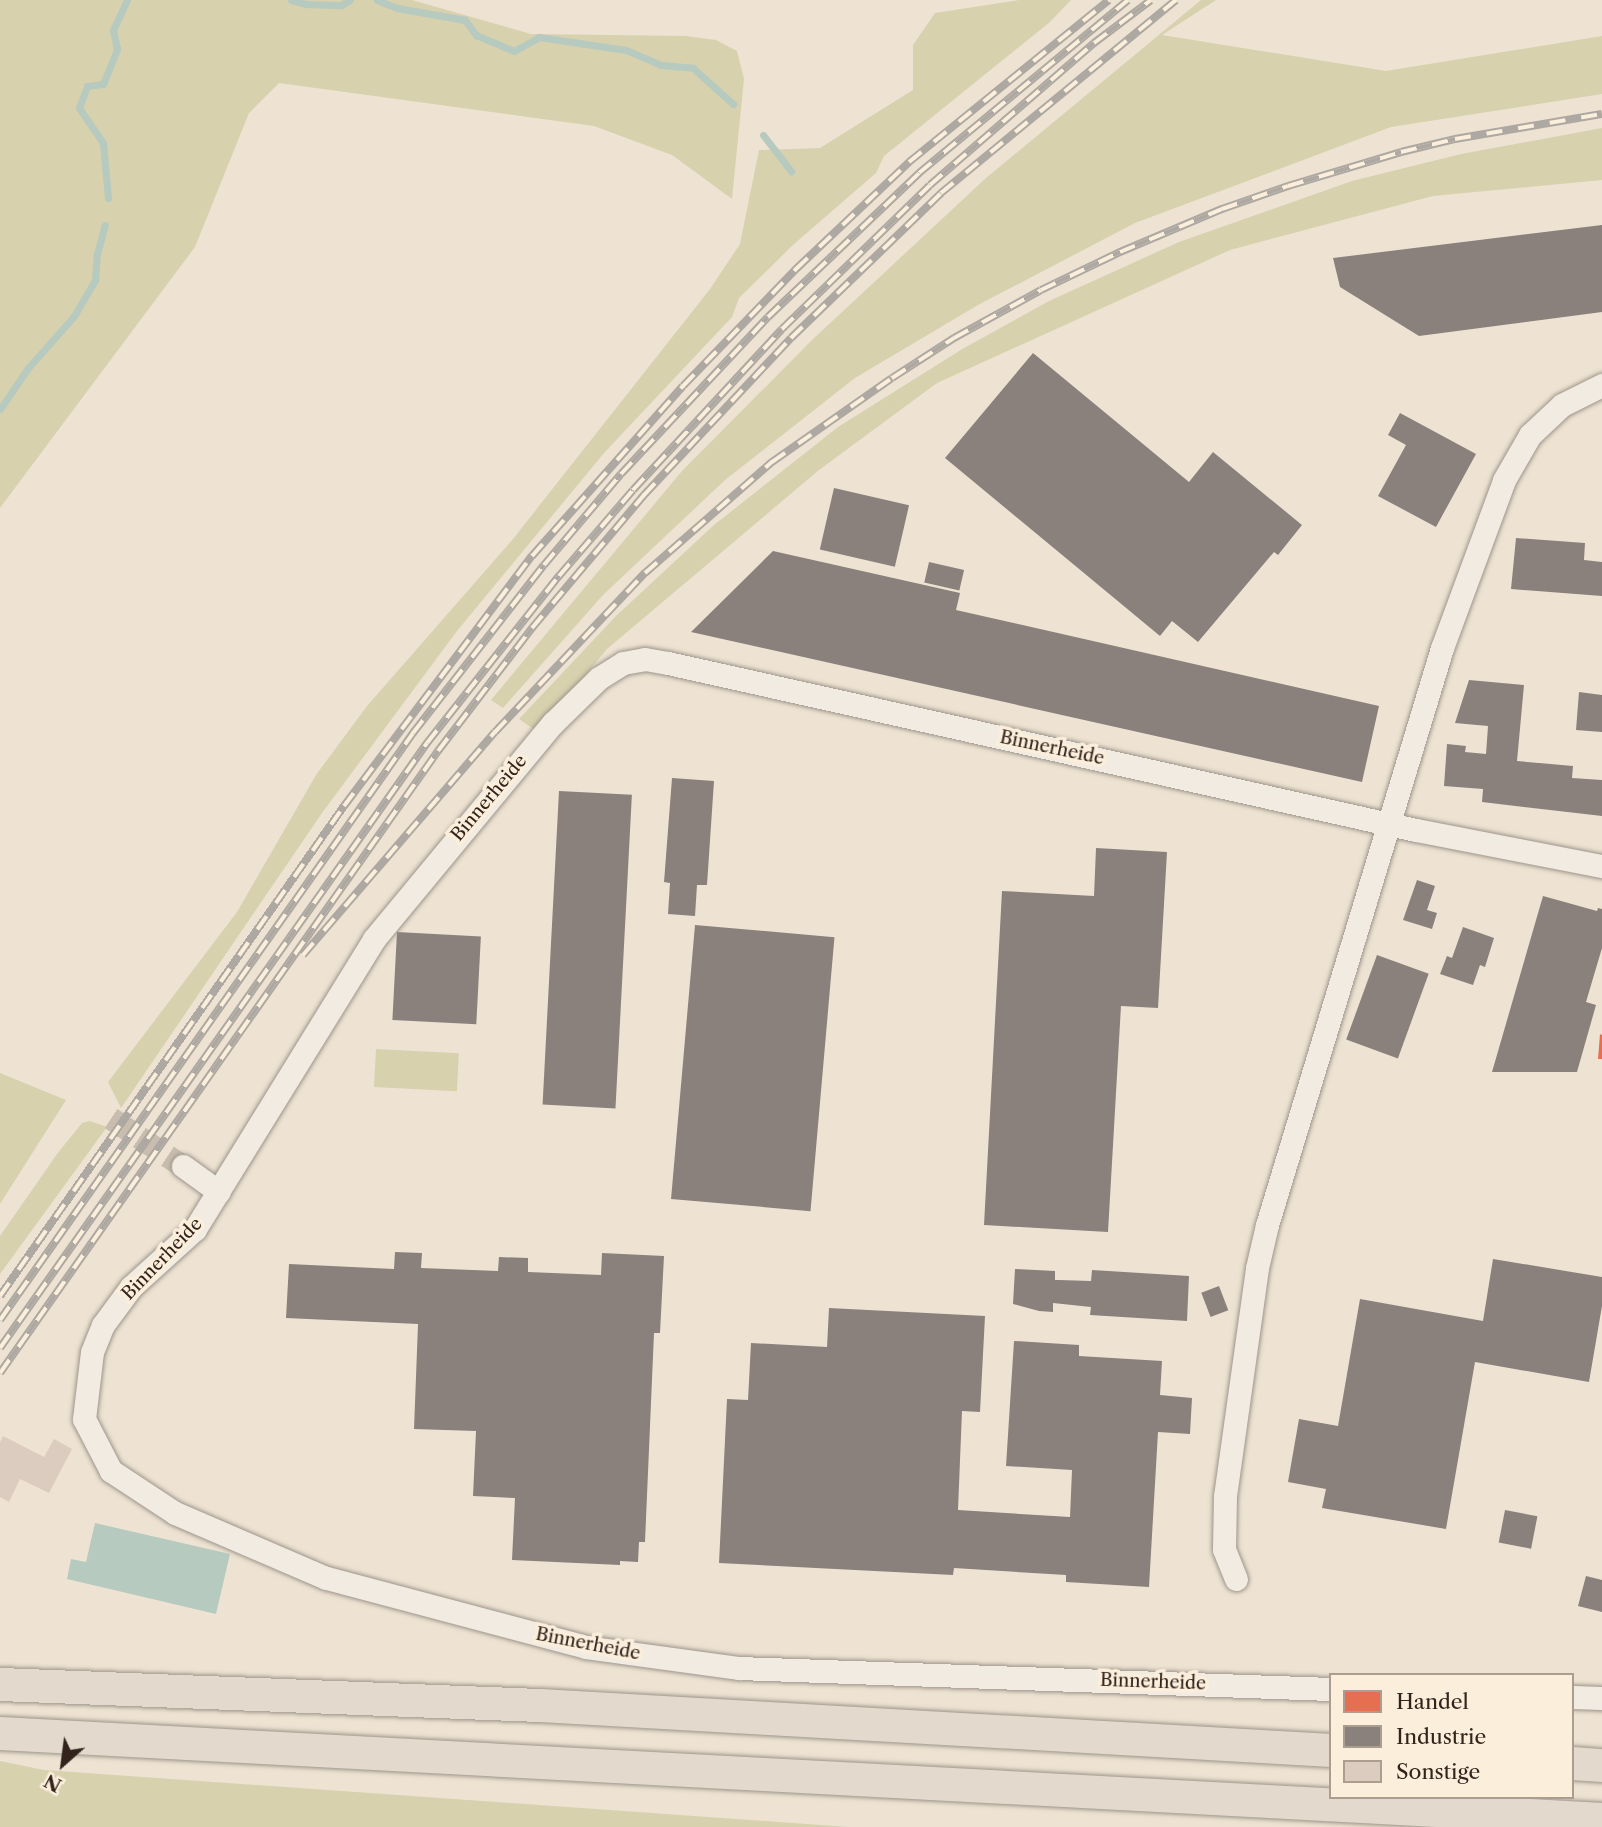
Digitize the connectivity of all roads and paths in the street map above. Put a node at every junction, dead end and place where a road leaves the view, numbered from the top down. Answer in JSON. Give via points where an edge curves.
{"nodes":[{"id":1,"x":1602,"y":385,"type":"edge"},
{"id":2,"x":1389,"y":823,"type":"junction"},
{"id":3,"x":1602,"y":866,"type":"edge"},
{"id":4,"x":183,"y":1166,"type":"tunnel mouth"},
{"id":5,"x":219,"y":1192,"type":"junction"},
{"id":6,"x":1236,"y":1579,"type":"dead end"},
{"id":7,"x":2,"y":1684,"type":"edge"},
{"id":8,"x":1329,"y":1689,"type":"edge"},
{"id":9,"x":1574,"y":1697,"type":"edge"},
{"id":10,"x":1602,"y":1698,"type":"edge"},
{"id":11,"x":0,"y":1733,"type":"edge"},
{"id":12,"x":1329,"y":1750,"type":"edge"},
{"id":13,"x":1574,"y":1763,"type":"edge"},
{"id":14,"x":1602,"y":1765,"type":"edge"},
{"id":15,"x":1602,"y":1819,"type":"edge"}],
"edges":[{"from":1,"to":2,"type":"street","via":[[1562,405],[1530,435],[1504,480],[1442,648]]},
{"from":2,"to":3,"type":"street","name":"Binnerheide"},
{"from":2,"to":5,"type":"street","name":"Binnerheide","via":[[668,663],[645,659],[623,663],[599,678],[553,723],[374,939]]},
{"from":2,"to":6,"type":"street","via":[[1257,1268],[1225,1496],[1224,1549]]},
{"from":4,"to":5,"type":"street"},
{"from":5,"to":8,"type":"street","name":"Binnerheide","via":[[195,1229],[131,1287],[103,1325],[92,1352],[84,1419],[111,1471],[175,1513],[326,1578],[586,1647],[739,1668]]},
{"from":7,"to":12,"type":"highway","via":[[540,1705]]},
{"from":9,"to":10,"type":"street"},
{"from":11,"to":15,"type":"highway"},
{"from":13,"to":14,"type":"highway"}]}
